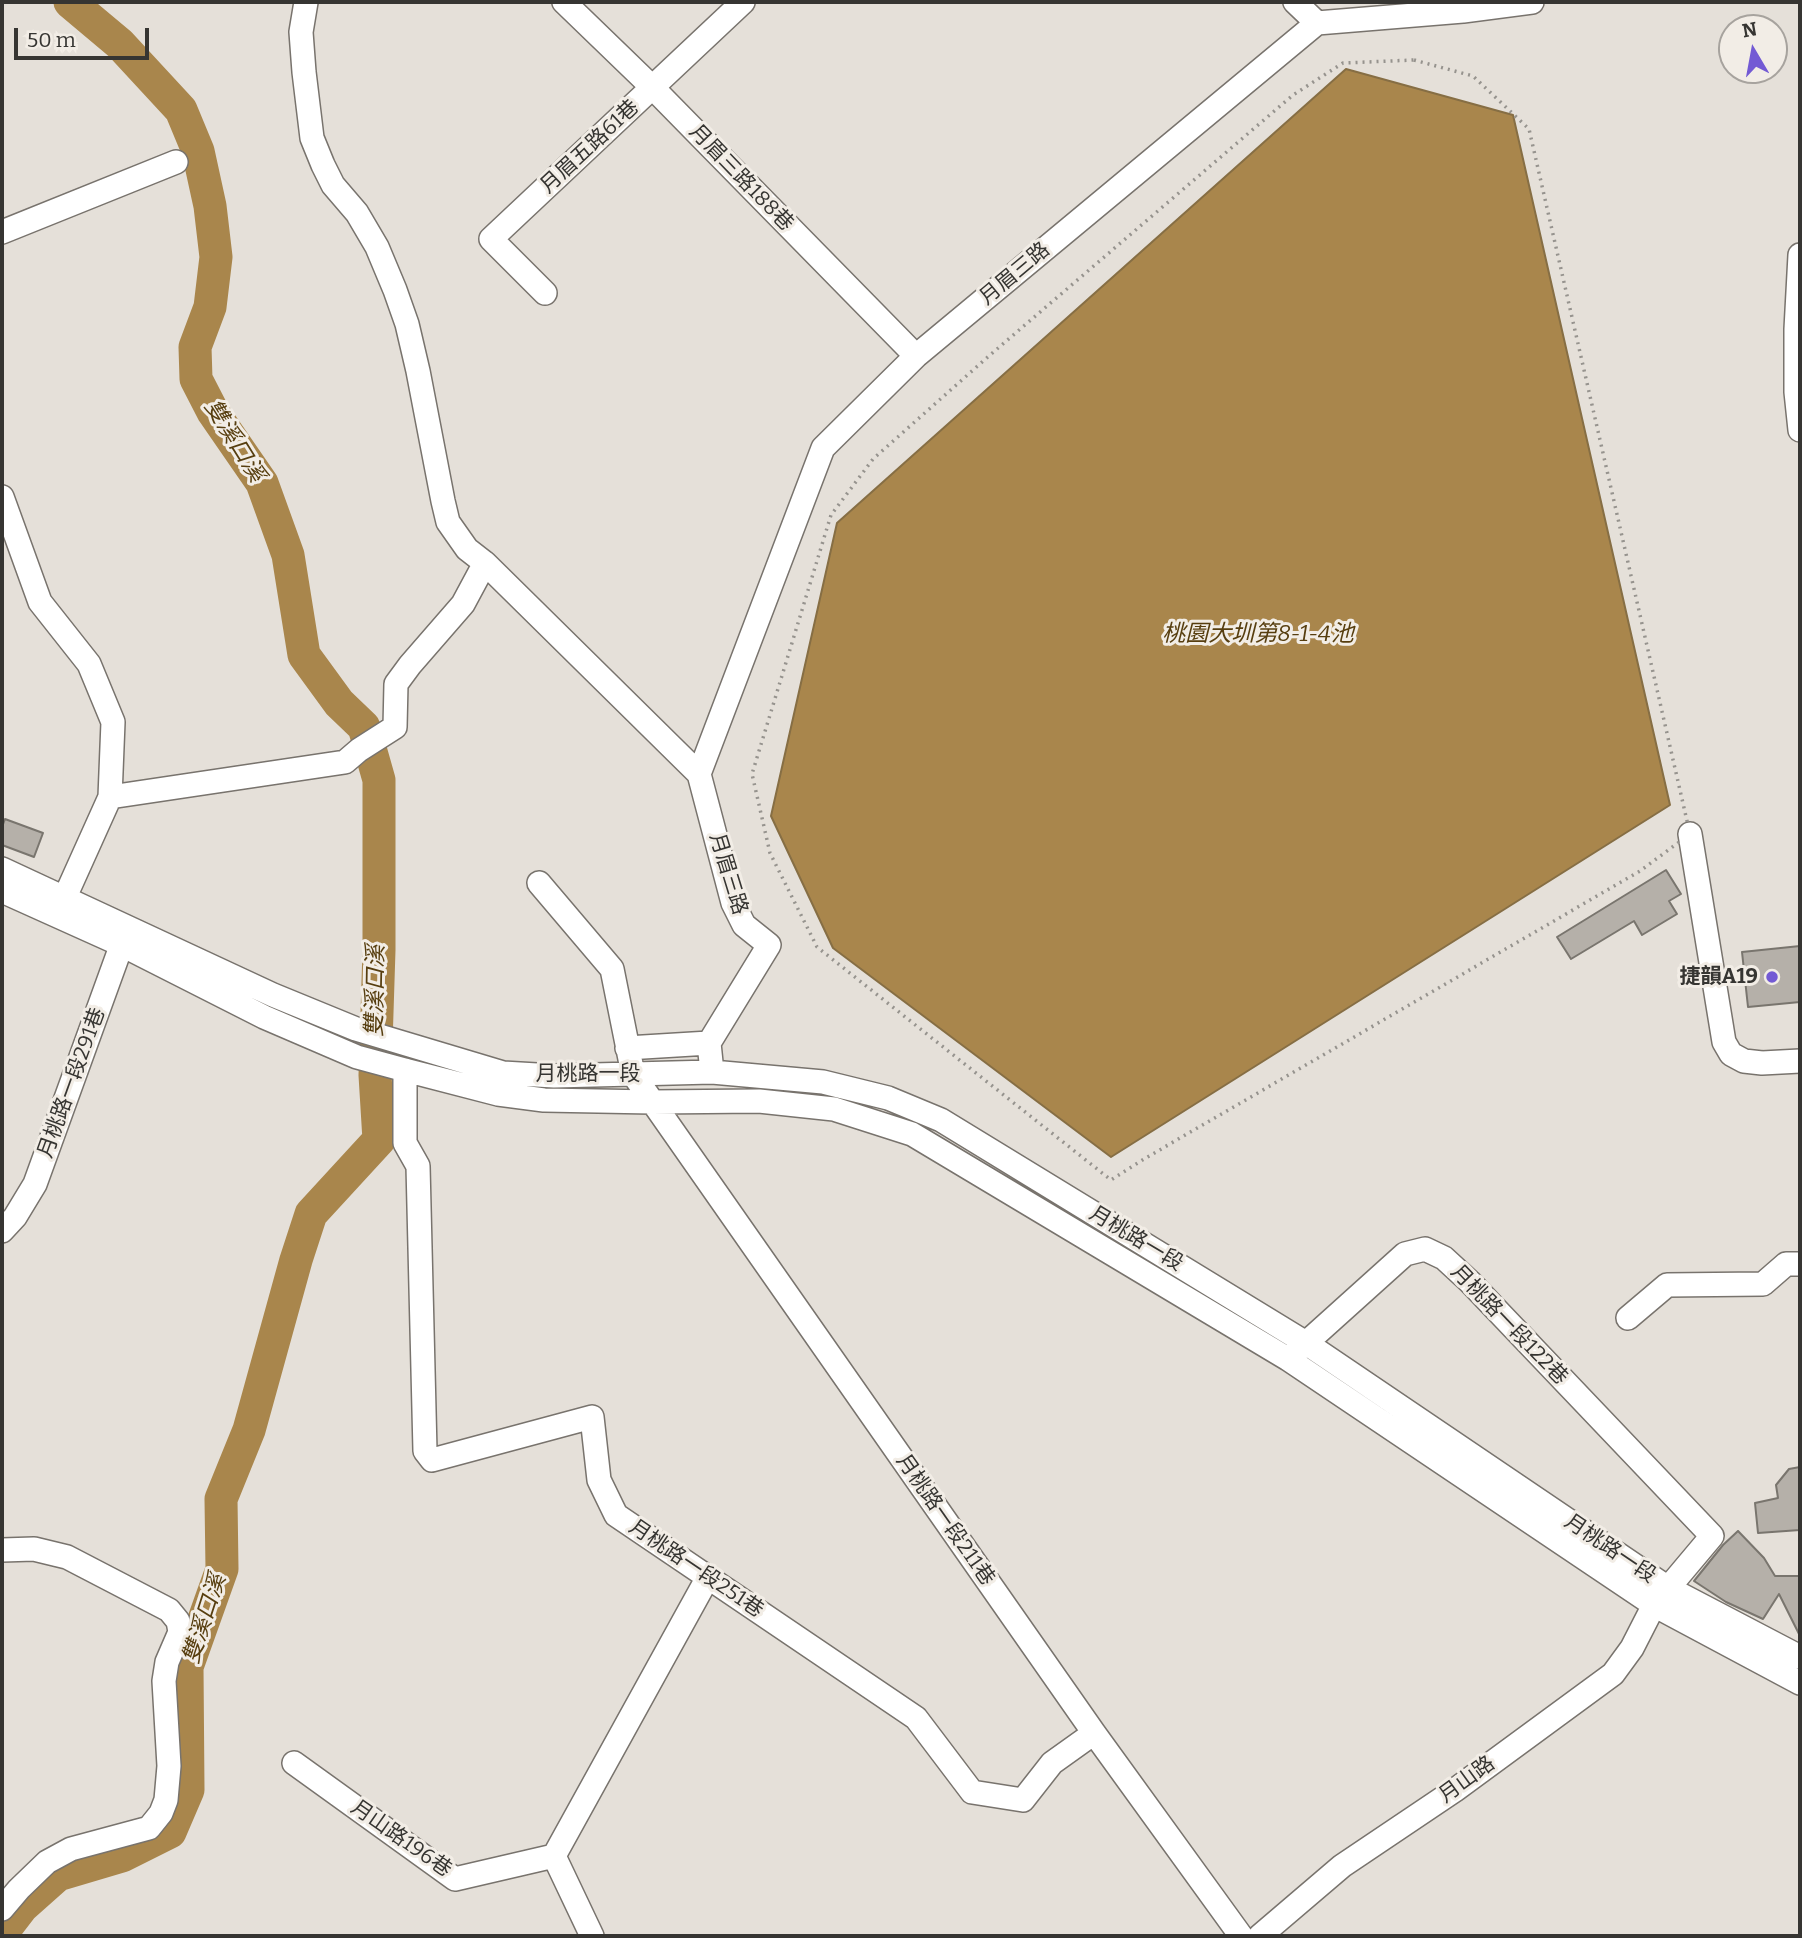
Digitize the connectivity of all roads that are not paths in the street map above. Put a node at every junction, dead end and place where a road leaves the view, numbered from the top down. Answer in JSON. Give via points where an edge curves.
{"nodes":[{"id":1,"x":306,"y":2,"type":"edge"},
{"id":2,"x":564,"y":2,"type":"edge"},
{"id":3,"x":743,"y":2,"type":"edge"},
{"id":4,"x":1295,"y":2,"type":"edge"},
{"id":5,"x":1532,"y":2,"type":"edge"},
{"id":6,"x":1317,"y":23,"type":"junction"},
{"id":7,"x":653,"y":88,"type":"junction"},
{"id":8,"x":176,"y":162,"type":"dead end"},
{"id":9,"x":2,"y":232,"type":"edge"},
{"id":10,"x":1800,"y":255,"type":"edge"},
{"id":11,"x":545,"y":293,"type":"dead end"},
{"id":12,"x":916,"y":356,"type":"junction"},
{"id":13,"x":1800,"y":430,"type":"edge"},
{"id":14,"x":2,"y":497,"type":"edge"},
{"id":15,"x":485,"y":563,"type":"junction"},
{"id":16,"x":699,"y":774,"type":"junction"},
{"id":17,"x":110,"y":797,"type":"junction"},
{"id":18,"x":1690,"y":834,"type":"road end"},
{"id":19,"x":2,"y":869,"type":"edge"},
{"id":20,"x":539,"y":883,"type":"dead end"},
{"id":21,"x":2,"y":891,"type":"edge"},
{"id":22,"x":65,"y":897,"type":"junction"},
{"id":23,"x":125,"y":936,"type":"junction"},
{"id":24,"x":709,"y":1043,"type":"junction"},
{"id":25,"x":627,"y":1048,"type":"junction"},
{"id":26,"x":1800,"y":1061,"type":"edge"},
{"id":27,"x":400,"y":1069,"type":"junction"},
{"id":28,"x":712,"y":1072,"type":"junction"},
{"id":29,"x":632,"y":1074,"type":"junction"},
{"id":30,"x":652,"y":1102,"type":"junction"},
{"id":31,"x":2,"y":1231,"type":"edge"},
{"id":32,"x":1800,"y":1264,"type":"edge"},
{"id":33,"x":1628,"y":1318,"type":"dead end"},
{"id":34,"x":1306,"y":1343,"type":"junction"},
{"id":35,"x":1288,"y":1359,"type":"junction"},
{"id":36,"x":1712,"y":1536,"type":"joint"},
{"id":37,"x":2,"y":1550,"type":"edge"},
{"id":38,"x":708,"y":1577,"type":"junction"},
{"id":39,"x":1661,"y":1597,"type":"junction"},
{"id":40,"x":1800,"y":1657,"type":"edge"},
{"id":41,"x":1800,"y":1684,"type":"edge"},
{"id":42,"x":1094,"y":1733,"type":"junction"},
{"id":43,"x":294,"y":1763,"type":"dead end"},
{"id":44,"x":554,"y":1856,"type":"junction"},
{"id":45,"x":2,"y":1909,"type":"edge"},
{"id":46,"x":592,"y":1936,"type":"edge"},
{"id":47,"x":1241,"y":1936,"type":"edge"},
{"id":48,"x":1260,"y":1936,"type":"edge"}],
"edges":[{"from":1,"to":15,"type":"street","via":[[301,32],[312,138],[333,185],[377,247],[395,290],[418,371],[449,522],[467,548]]},
{"from":2,"to":7,"type":"street","name":"月眉三路188巷"},
{"from":3,"to":7,"type":"street","name":"月眉五路61巷"},
{"from":4,"to":6,"type":"street"},
{"from":5,"to":6,"type":"street"},
{"from":6,"to":12,"type":"street","name":"月眉三路"},
{"from":7,"to":11,"type":"street","name":"月眉五路61巷","via":[[491,239]]},
{"from":7,"to":12,"type":"street","name":"月眉三路188巷"},
{"from":8,"to":9,"type":"street"},
{"from":10,"to":13,"type":"street","via":[[1796,329]]},
{"from":12,"to":16,"type":"street","name":"月眉三路","via":[[823,448]]},
{"from":14,"to":17,"type":"street","via":[[40,603],[89,664],[113,722]]},
{"from":15,"to":16,"type":"street"},
{"from":15,"to":17,"type":"street","via":[[463,604],[396,684],[395,727],[345,762]]},
{"from":16,"to":24,"type":"street","name":"月眉三路","via":[[733,902],[744,925],[769,945]]},
{"from":17,"to":22,"type":"street"},
{"from":18,"to":26,"type":"street","via":[[1724,1042],[1731,1054],[1744,1061]]},
{"from":19,"to":22,"type":"street"},
{"from":20,"to":25,"type":"street","via":[[612,969]]},
{"from":21,"to":23,"type":"street"},
{"from":22,"to":23,"type":"street"},
{"from":23,"to":27,"type":"street","name":"月桃路一段","via":[[264,1017],[356,1057]]},
{"from":23,"to":29,"type":"street","name":"月桃路一段","via":[[356,1029],[503,1073]]},
{"from":23,"to":31,"type":"street","name":"月桃路一段291巷","via":[[35,1184]]},
{"from":24,"to":25,"type":"street"},
{"from":24,"to":28,"type":"street"},
{"from":25,"to":29,"type":"street"},
{"from":27,"to":30,"type":"street","name":"月桃路一段","via":[[498,1094],[544,1100]]},
{"from":27,"to":38,"type":"street","name":"月桃路一段251巷","via":[[405,1143],[418,1166],[425,1451],[432,1460],[592,1417],[599,1480],[616,1515]]},
{"from":28,"to":29,"type":"street","name":"月桃路一段"},
{"from":28,"to":34,"type":"street","name":"月桃路一段","via":[[824,1082],[888,1098],[940,1120]]},
{"from":29,"to":30,"type":"street","name":"月桃路一段211巷"},
{"from":30,"to":35,"type":"street","name":"月桃路一段","via":[[759,1101],[834,1109],[912,1134]]},
{"from":30,"to":42,"type":"street","name":"月桃路一段211巷"},
{"from":32,"to":33,"type":"street","via":[[1786,1264],[1763,1284],[1667,1285]]},
{"from":34,"to":35,"type":"street","name":"月桃路一段122巷"},
{"from":34,"to":36,"type":"street","name":"月桃路一段122巷","via":[[1405,1254],[1425,1249],[1444,1258]]},
{"from":34,"to":39,"type":"street","name":"月桃路一段"},
{"from":35,"to":39,"type":"street","name":"月桃路一段"},
{"from":36,"to":39,"type":"street","name":"月山路"},
{"from":37,"to":45,"type":"street","via":[[34,1549],[68,1557],[169,1610],[180,1632],[164,1681],[169,1766],[161,1813],[149,1828],[71,1849],[47,1862]]},
{"from":38,"to":42,"type":"street","name":"月桃路一段251巷","via":[[916,1718],[972,1792],[1023,1800],[1052,1763]]},
{"from":38,"to":44,"type":"street"},
{"from":39,"to":40,"type":"street","name":"月桃路一段"},
{"from":39,"to":41,"type":"street","name":"月桃路一段"},
{"from":39,"to":48,"type":"street","name":"月山路","via":[[1613,1674],[1342,1866]]},
{"from":42,"to":47,"type":"street","name":"月桃路一段211巷"},
{"from":43,"to":44,"type":"street","name":"月山路196巷","via":[[455,1879]]},
{"from":44,"to":46,"type":"street"}]}
